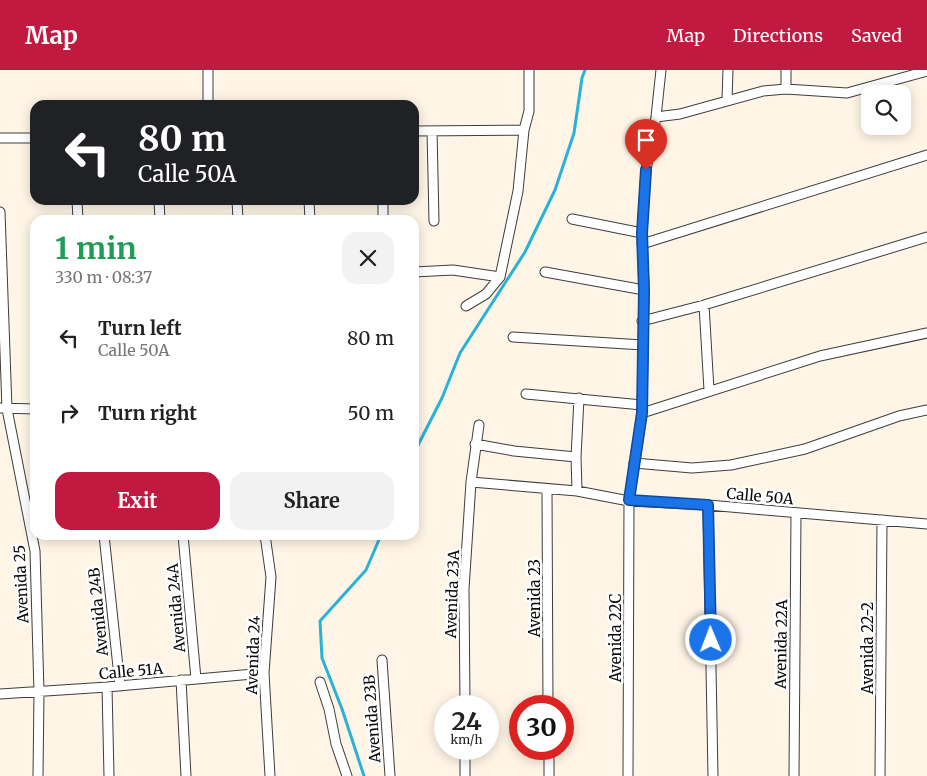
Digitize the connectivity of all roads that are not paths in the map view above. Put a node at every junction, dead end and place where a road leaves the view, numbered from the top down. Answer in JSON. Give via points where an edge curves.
{"nodes":[{"id":1,"x":208,"y":70,"type":"edge"},
{"id":2,"x":528,"y":70,"type":"edge"},
{"id":3,"x":661,"y":70,"type":"edge"},
{"id":4,"x":728,"y":70,"type":"edge"},
{"id":5,"x":786,"y":70,"type":"edge"},
{"id":6,"x":927,"y":71,"type":"edge"},
{"id":7,"x":786,"y":89,"type":"junction"},
{"id":8,"x":208,"y":100,"type":"edge"},
{"id":9,"x":727,"y":100,"type":"junction"},
{"id":10,"x":656,"y":117,"type":"junction"},
{"id":11,"x":524,"y":130,"type":"junction"},
{"id":12,"x":419,"y":131,"type":"edge"},
{"id":13,"x":432,"y":131,"type":"junction"},
{"id":14,"x":0,"y":138,"type":"edge"},
{"id":15,"x":30,"y":138,"type":"edge"},
{"id":16,"x":927,"y":155,"type":"edge"},
{"id":17,"x":0,"y":212,"type":"edge"},
{"id":18,"x":572,"y":219,"type":"dead end"},
{"id":19,"x":434,"y":221,"type":"dead end"},
{"id":20,"x":642,"y":233,"type":"junction"},
{"id":21,"x":927,"y":236,"type":"edge"},
{"id":22,"x":642,"y":244,"type":"junction"},
{"id":23,"x":419,"y":272,"type":"edge"},
{"id":24,"x":545,"y":272,"type":"dead end"},
{"id":25,"x":500,"y":277,"type":"junction"},
{"id":26,"x":644,"y":290,"type":"junction"},
{"id":27,"x":704,"y":305,"type":"junction"},
{"id":28,"x":466,"y":306,"type":"dead end"},
{"id":29,"x":642,"y":322,"type":"junction"},
{"id":30,"x":927,"y":333,"type":"edge"},
{"id":31,"x":513,"y":337,"type":"dead end"},
{"id":32,"x":643,"y":345,"type":"junction"},
{"id":33,"x":709,"y":390,"type":"junction"},
{"id":34,"x":526,"y":394,"type":"dead end"},
{"id":35,"x":579,"y":398,"type":"junction"},
{"id":36,"x":3,"y":409,"type":"edge"},
{"id":37,"x":30,"y":409,"type":"edge"},
{"id":38,"x":642,"y":409,"type":"junction"},
{"id":39,"x":927,"y":410,"type":"edge"},
{"id":40,"x":479,"y":425,"type":"dead end"},
{"id":41,"x":475,"y":444,"type":"junction"},
{"id":42,"x":576,"y":457,"type":"junction"},
{"id":43,"x":634,"y":463,"type":"junction"},
{"id":44,"x":471,"y":482,"type":"junction"},
{"id":45,"x":547,"y":490,"type":"junction"},
{"id":46,"x":577,"y":491,"type":"junction"},
{"id":47,"x":629,"y":500,"type":"junction"},
{"id":48,"x":708,"y":505,"type":"junction"},
{"id":49,"x":796,"y":513,"type":"junction"},
{"id":50,"x":882,"y":520,"type":"junction"},
{"id":51,"x":927,"y":524,"type":"edge"},
{"id":52,"x":30,"y":529,"type":"edge"},
{"id":53,"x":33,"y":540,"type":"edge"},
{"id":54,"x":105,"y":540,"type":"edge"},
{"id":55,"x":183,"y":540,"type":"edge"},
{"id":56,"x":266,"y":540,"type":"edge"},
{"id":57,"x":382,"y":660,"type":"dead end"},
{"id":58,"x":264,"y":673,"type":"junction"},
{"id":59,"x":196,"y":679,"type":"junction"},
{"id":60,"x":182,"y":680,"type":"junction"},
{"id":61,"x":320,"y":682,"type":"dead end"},
{"id":62,"x":120,"y":686,"type":"junction"},
{"id":63,"x":107,"y":687,"type":"junction"},
{"id":64,"x":39,"y":692,"type":"junction"},
{"id":65,"x":0,"y":694,"type":"edge"},
{"id":66,"x":465,"y":695,"type":"edge"},
{"id":67,"x":548,"y":695,"type":"edge"},
{"id":68,"x":465,"y":760,"type":"edge"},
{"id":69,"x":549,"y":760,"type":"edge"},
{"id":70,"x":38,"y":776,"type":"edge"},
{"id":71,"x":109,"y":776,"type":"edge"},
{"id":72,"x":186,"y":776,"type":"edge"},
{"id":73,"x":270,"y":776,"type":"edge"},
{"id":74,"x":347,"y":776,"type":"edge"},
{"id":75,"x":390,"y":776,"type":"edge"},
{"id":76,"x":465,"y":776,"type":"edge"},
{"id":77,"x":549,"y":776,"type":"edge"},
{"id":78,"x":628,"y":776,"type":"edge"},
{"id":79,"x":713,"y":776,"type":"edge"},
{"id":80,"x":794,"y":776,"type":"edge"},
{"id":81,"x":880,"y":776,"type":"edge"}],
"edges":[{"from":1,"to":8,"type":"street"},
{"from":2,"to":11,"type":"street","via":[[528,111]]},
{"from":3,"to":10,"type":"street","name":"Avenida 22C"},
{"from":4,"to":9,"type":"street"},
{"from":5,"to":7,"type":"street"},
{"from":6,"to":7,"type":"street","via":[[846,93]]},
{"from":7,"to":9,"type":"street"},
{"from":9,"to":10,"type":"street","via":[[680,114]]},
{"from":10,"to":20,"type":"street","name":"Avenida 22C","via":[[646,170]]},
{"from":11,"to":13,"type":"street"},
{"from":11,"to":25,"type":"street","via":[[518,191]]},
{"from":12,"to":13,"type":"street"},
{"from":13,"to":19,"type":"street"},
{"from":14,"to":15,"type":"street"},
{"from":16,"to":22,"type":"street"},
{"from":17,"to":36,"type":"street","name":"Avenida 25"},
{"from":18,"to":20,"type":"street"},
{"from":20,"to":22,"type":"street","name":"Avenida 22C"},
{"from":21,"to":27,"type":"street"},
{"from":22,"to":26,"type":"street","name":"Avenida 22C"},
{"from":23,"to":25,"type":"street","via":[[453,270]]},
{"from":24,"to":26,"type":"street"},
{"from":25,"to":28,"type":"street","via":[[486,294]]},
{"from":26,"to":29,"type":"street","name":"Avenida 22C"},
{"from":27,"to":29,"type":"street"},
{"from":27,"to":33,"type":"street"},
{"from":29,"to":32,"type":"street","name":"Avenida 22C"},
{"from":30,"to":33,"type":"street","via":[[820,356]]},
{"from":31,"to":32,"type":"street"},
{"from":32,"to":38,"type":"street","name":"Avenida 22C"},
{"from":33,"to":38,"type":"street"},
{"from":34,"to":35,"type":"street"},
{"from":35,"to":38,"type":"street"},
{"from":35,"to":42,"type":"street"},
{"from":36,"to":37,"type":"street"},
{"from":36,"to":52,"type":"street","name":"Avenida 25"},
{"from":38,"to":43,"type":"street","name":"Avenida 22C"},
{"from":39,"to":43,"type":"street","via":[[898,416],[805,449],[731,465],[692,468]]},
{"from":40,"to":41,"type":"street","name":"Avenida 23A"},
{"from":41,"to":42,"type":"street"},
{"from":41,"to":44,"type":"street","name":"Avenida 23A"},
{"from":42,"to":46,"type":"street"},
{"from":43,"to":47,"type":"street","name":"Avenida 22C"},
{"from":44,"to":45,"type":"street","name":"Calle 50A"},
{"from":44,"to":66,"type":"street","name":"Avenida 23A","via":[[464,589]]},
{"from":45,"to":46,"type":"street","name":"Calle 50A"},
{"from":45,"to":67,"type":"street","name":"Avenida 23"},
{"from":46,"to":47,"type":"street","name":"Calle 50A"},
{"from":47,"to":48,"type":"street","name":"Calle 50A"},
{"from":47,"to":78,"type":"street","name":"Avenida 22C"},
{"from":48,"to":49,"type":"street","name":"Calle 50A"},
{"from":48,"to":79,"type":"street"},
{"from":49,"to":50,"type":"street","name":"Calle 50A"},
{"from":49,"to":80,"type":"street","name":"Avenida 22A"},
{"from":50,"to":51,"type":"street","name":"Calle 50A"},
{"from":50,"to":81,"type":"street","name":"Avenida 22-2"},
{"from":53,"to":64,"type":"street","name":"Avenida 25"},
{"from":54,"to":62,"type":"street","name":"Avenida 24B"},
{"from":55,"to":59,"type":"street","name":"Avenida 24A"},
{"from":56,"to":58,"type":"street","name":"Avenida 24","via":[[271,577]]},
{"from":57,"to":75,"type":"street","name":"Avenida 23B"},
{"from":58,"to":59,"type":"street","name":"Calle 51A"},
{"from":58,"to":73,"type":"street","name":"Avenida 24"},
{"from":59,"to":60,"type":"street","name":"Calle 51A"},
{"from":60,"to":62,"type":"street","name":"Calle 51A"},
{"from":60,"to":72,"type":"street"},
{"from":61,"to":74,"type":"street"},
{"from":62,"to":63,"type":"street","name":"Calle 51A"},
{"from":63,"to":64,"type":"street","name":"Calle 51A"},
{"from":63,"to":71,"type":"street"},
{"from":64,"to":65,"type":"street","name":"Calle 51A"},
{"from":64,"to":70,"type":"street","name":"Avenida 25"},
{"from":68,"to":76,"type":"street"},
{"from":69,"to":77,"type":"street"}]}
